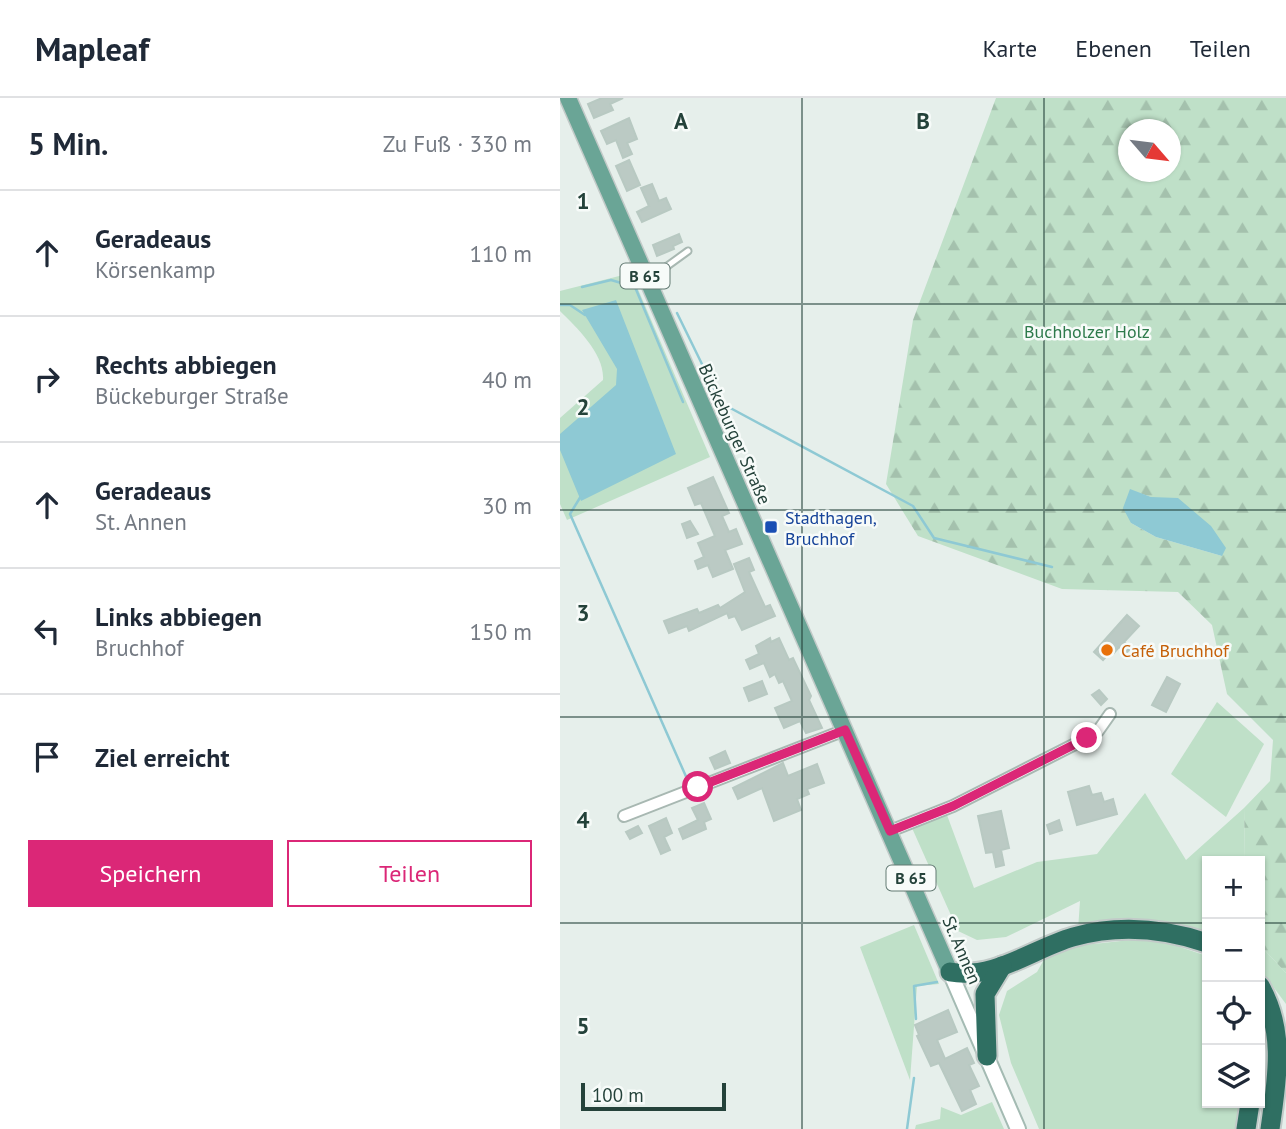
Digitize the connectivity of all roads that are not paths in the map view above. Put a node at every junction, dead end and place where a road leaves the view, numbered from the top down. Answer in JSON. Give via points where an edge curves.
{"nodes":[{"id":1,"x":568,"y":98,"type":"edge"},
{"id":2,"x":688,"y":251,"type":"dead end"},
{"id":3,"x":647,"y":281,"type":"junction"},
{"id":4,"x":1110,"y":714,"type":"dead end"},
{"id":5,"x":845,"y":730,"type":"junction"},
{"id":6,"x":870,"y":785,"type":"joint"},
{"id":7,"x":624,"y":816,"type":"dead end"},
{"id":8,"x":890,"y":831,"type":"junction"},
{"id":9,"x":1202,"y":942,"type":"edge"},
{"id":10,"x":1002,"y":966,"type":"junction"},
{"id":11,"x":950,"y":972,"type":"junction"},
{"id":12,"x":1265,"y":994,"type":"edge"},
{"id":13,"x":987,"y":1056,"type":"junction"},
{"id":14,"x":1249,"y":1108,"type":"edge"},
{"id":15,"x":1018,"y":1129,"type":"edge"},
{"id":16,"x":1246,"y":1129,"type":"edge"},
{"id":17,"x":1270,"y":1129,"type":"edge"}],
"edges":[{"from":1,"to":3,"type":"main road","name":"Bückeburger Straße","number":"B 65"},
{"from":2,"to":3,"type":"lane"},
{"from":3,"to":5,"type":"main road","name":"Bückeburger Straße","number":"B 65"},
{"from":4,"to":8,"type":"street","via":[[1087,738],[953,806]]},
{"from":5,"to":6,"type":"main road","name":"Bückeburger Straße","number":"B 65"},
{"from":5,"to":7,"type":"street"},
{"from":6,"to":8,"type":"main road","name":"St. Annen","number":"B 65"},
{"from":8,"to":11,"type":"main road","name":"St. Annen","number":"B 65"},
{"from":9,"to":10,"type":"highway","via":[[1167,931],[1111,929],[1072,937]]},
{"from":10,"to":11,"type":"highway","via":[[979,974]]},
{"from":10,"to":13,"type":"highway","via":[[985,994]]},
{"from":11,"to":13,"type":"main road","name":"St. Annen"},
{"from":12,"to":17,"type":"highway","via":[[1273,1006],[1280,1057]]},
{"from":13,"to":15,"type":"main road","name":"St. Annen"},
{"from":14,"to":16,"type":"highway"}]}
